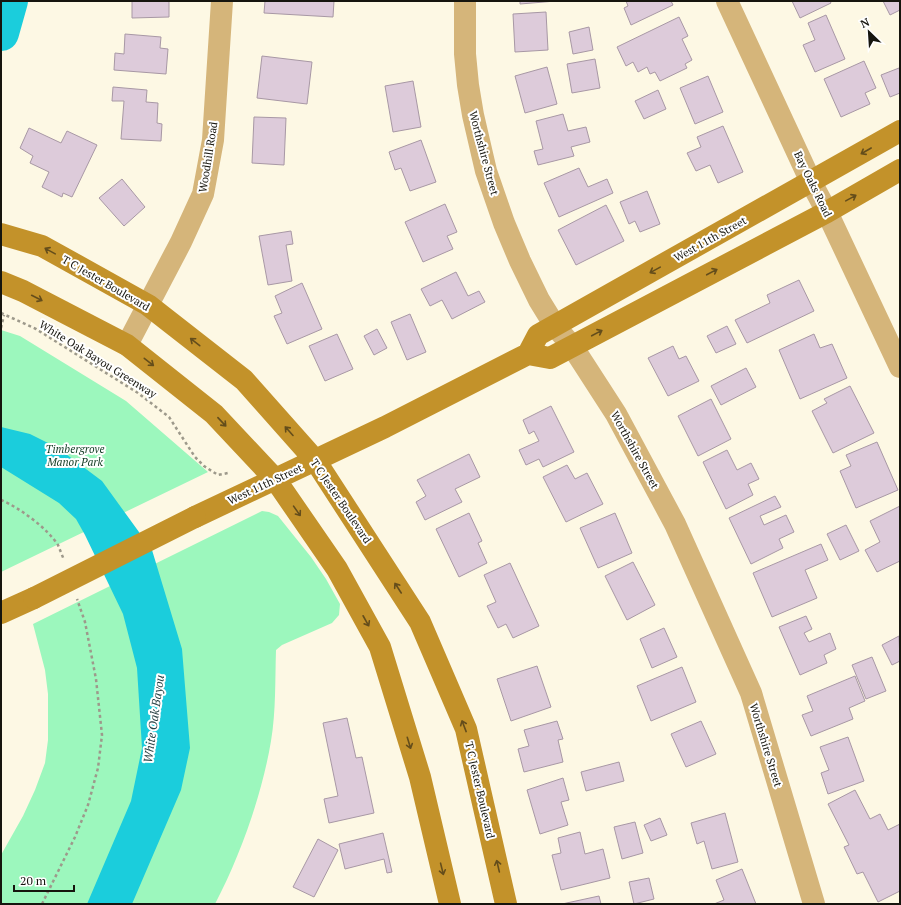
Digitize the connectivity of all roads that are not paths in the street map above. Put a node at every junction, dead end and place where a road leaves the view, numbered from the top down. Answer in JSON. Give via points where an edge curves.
{"nodes":[{"id":1,"x":222,"y":1,"type":"edge"},
{"id":2,"x":465,"y":1,"type":"edge"},
{"id":3,"x":727,"y":1,"type":"edge"},
{"id":4,"x":900,"y":132,"type":"edge"},
{"id":5,"x":900,"y":170,"type":"edge"},
{"id":6,"x":811,"y":182,"type":"junction"},
{"id":7,"x":827,"y":212,"type":"junction"},
{"id":8,"x":1,"y":234,"type":"edge"},
{"id":9,"x":1,"y":282,"type":"edge"},
{"id":10,"x":148,"y":305,"type":"junction"},
{"id":11,"x":555,"y":326,"type":"junction"},
{"id":12,"x":127,"y":345,"type":"junction"},
{"id":13,"x":572,"y":346,"type":"junction"},
{"id":14,"x":528,"y":354,"type":"junction"},
{"id":15,"x":900,"y":367,"type":"edge"},
{"id":16,"x":315,"y":460,"type":"junction"},
{"id":17,"x":275,"y":479,"type":"junction"},
{"id":18,"x":1,"y":613,"type":"edge"},
{"id":19,"x":450,"y":904,"type":"edge"},
{"id":20,"x":506,"y":904,"type":"edge"},
{"id":21,"x":814,"y":904,"type":"edge"}],
"edges":[{"from":1,"to":10,"type":"street","name":"Woodhill Road","via":[[213,140],[203,194]]},
{"from":2,"to":11,"type":"street","name":"Worthshire Street","via":[[468,85],[486,171],[520,261]]},
{"from":3,"to":6,"type":"street","name":"Bay Oaks Road"},
{"from":4,"to":6,"type":"main road","name":"West 11th Street","one_way":true},
{"from":7,"to":5,"type":"main road","one_way":true},
{"from":6,"to":7,"type":"street","name":"Bay Oaks Road"},
{"from":6,"to":11,"type":"main road","name":"West 11th Street","one_way":true},
{"from":13,"to":7,"type":"main road","one_way":true},
{"from":7,"to":15,"type":"street","name":"Bay Oaks Road"},
{"from":10,"to":8,"type":"main road","name":"T C Jester Boulevard","one_way":true,"via":[[42,246]]},
{"from":9,"to":12,"type":"main road","one_way":true},
{"from":10,"to":12,"type":"street","name":"Woodhill Road"},
{"from":16,"to":10,"type":"main road","name":"T C Jester Boulevard","one_way":true,"via":[[244,380]]},
{"from":11,"to":13,"type":"street","name":"Worthshire Street"},
{"from":11,"to":14,"type":"main road","name":"West 11th Street","via":[[538,335]]},
{"from":12,"to":17,"type":"main road","one_way":true,"via":[[214,414]]},
{"from":13,"to":14,"type":"main road","via":[[550,358]]},
{"from":13,"to":21,"type":"street","name":"Worthshire Street","via":[[616,414],[675,524],[751,693]]},
{"from":14,"to":16,"type":"main road","name":"West 11th Street"},
{"from":16,"to":17,"type":"main road","name":"West 11th Street"},
{"from":20,"to":16,"type":"main road","name":"T C Jester Boulevard","one_way":true,"via":[[466,729],[420,622]]},
{"from":17,"to":18,"type":"main road","name":"West 11th Street","bridge":true},
{"from":17,"to":19,"type":"main road","one_way":true,"via":[[337,569],[380,647],[420,777]]}]}
